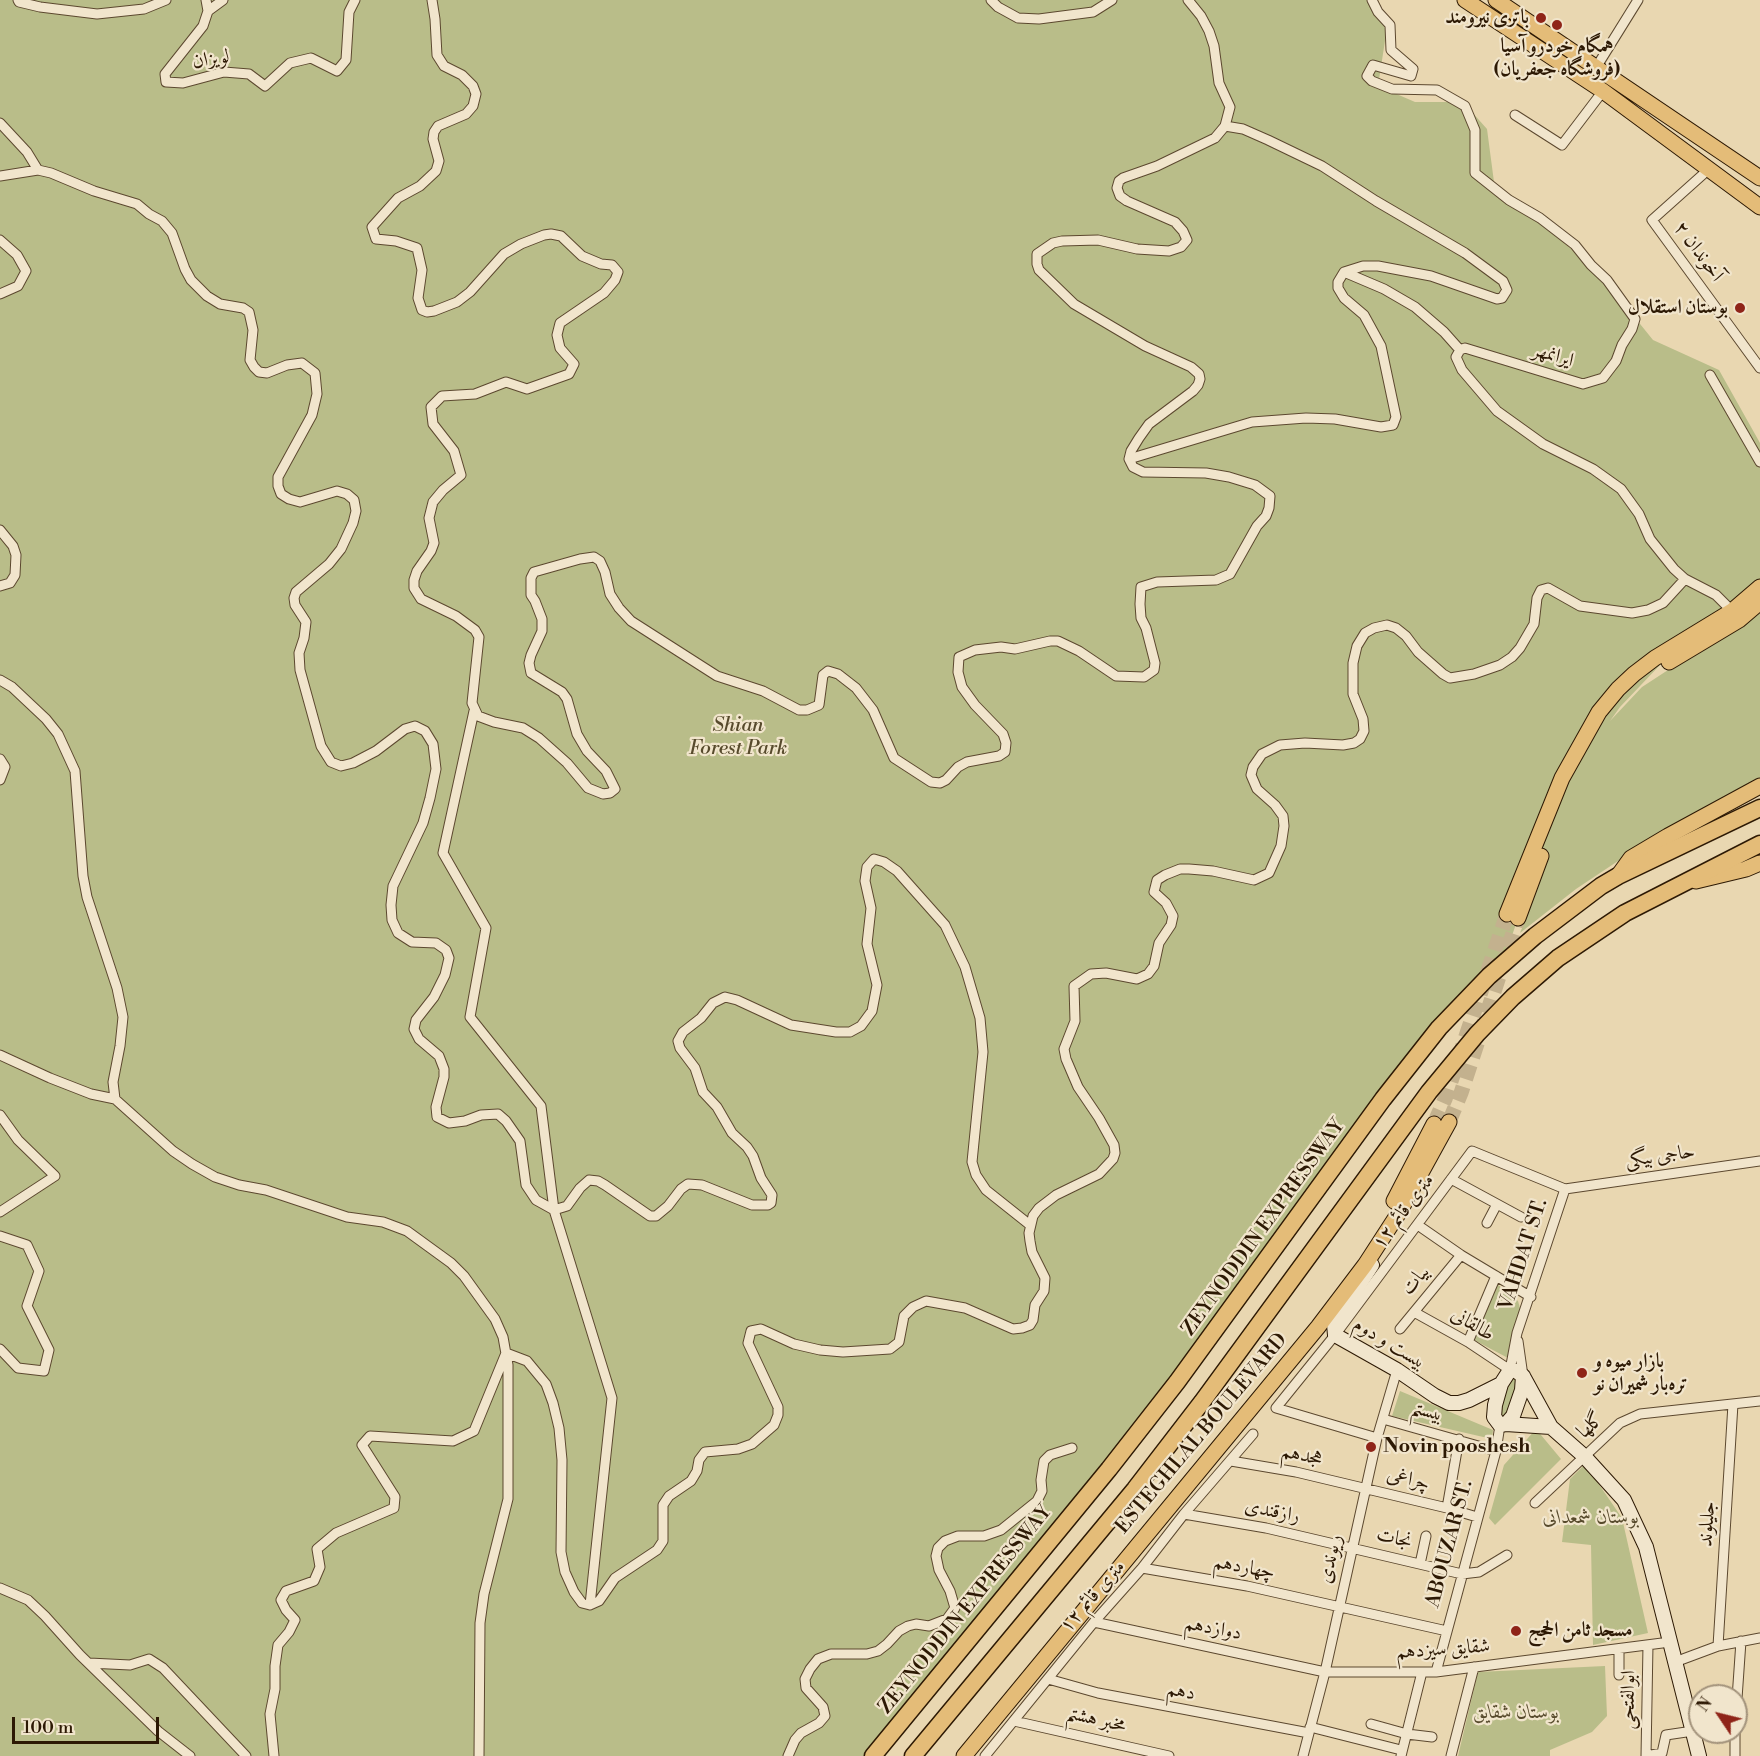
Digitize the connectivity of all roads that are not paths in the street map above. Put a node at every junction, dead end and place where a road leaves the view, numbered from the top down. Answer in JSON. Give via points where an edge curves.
{"nodes":[{"id":1,"x":18,"y":0,"type":"edge"},
{"id":2,"x":166,"y":0,"type":"edge"},
{"id":3,"x":206,"y":0,"type":"edge"},
{"id":4,"x":223,"y":0,"type":"edge"},
{"id":5,"x":355,"y":0,"type":"edge"},
{"id":6,"x":432,"y":0,"type":"edge"},
{"id":7,"x":991,"y":0,"type":"edge"},
{"id":8,"x":1112,"y":0,"type":"edge"},
{"id":9,"x":1188,"y":0,"type":"edge"},
{"id":10,"x":1372,"y":0,"type":"edge"},
{"id":11,"x":1465,"y":0,"type":"edge"},
{"id":12,"x":1496,"y":0,"type":"edge"},
{"id":13,"x":1638,"y":0,"type":"edge"},
{"id":14,"x":208,"y":11,"type":"junction"},
{"id":15,"x":1597,"y":66,"type":"junction"},
{"id":16,"x":1603,"y":91,"type":"junction"},
{"id":17,"x":1515,"y":115,"type":"dead end"},
{"id":18,"x":0,"y":123,"type":"edge"},
{"id":19,"x":1226,"y":126,"type":"junction"},
{"id":20,"x":1709,"y":169,"type":"junction"},
{"id":21,"x":38,"y":170,"type":"junction"},
{"id":22,"x":0,"y":176,"type":"edge"},
{"id":23,"x":1760,"y":178,"type":"edge"},
{"id":24,"x":1760,"y":207,"type":"edge"},
{"id":25,"x":0,"y":240,"type":"edge"},
{"id":26,"x":1344,"y":272,"type":"junction"},
{"id":27,"x":0,"y":294,"type":"edge"},
{"id":28,"x":1460,"y":350,"type":"junction"},
{"id":29,"x":1760,"y":368,"type":"edge"},
{"id":30,"x":1710,"y":375,"type":"dead end"},
{"id":31,"x":1129,"y":459,"type":"junction"},
{"id":32,"x":1760,"y":462,"type":"edge"},
{"id":33,"x":0,"y":530,"type":"edge"},
{"id":34,"x":1685,"y":579,"type":"junction"},
{"id":35,"x":0,"y":586,"type":"edge"},
{"id":36,"x":1760,"y":587,"type":"edge"},
{"id":37,"x":1760,"y":602,"type":"edge"},
{"id":38,"x":1732,"y":611,"type":"junction"},
{"id":39,"x":0,"y":680,"type":"edge"},
{"id":40,"x":474,"y":711,"type":"junction"},
{"id":41,"x":0,"y":759,"type":"edge"},
{"id":42,"x":0,"y":780,"type":"edge"},
{"id":43,"x":1760,"y":786,"type":"edge"},
{"id":44,"x":1760,"y":808,"type":"edge"},
{"id":45,"x":1760,"y":844,"type":"edge"},
{"id":46,"x":1760,"y":863,"type":"edge"},
{"id":47,"x":1618,"y":876,"type":"junction"},
{"id":48,"x":1687,"y":883,"type":"junction"},
{"id":49,"x":0,"y":1055,"type":"edge"},
{"id":50,"x":115,"y":1099,"type":"junction"},
{"id":51,"x":0,"y":1115,"type":"edge"},
{"id":52,"x":1760,"y":1161,"type":"edge"},
{"id":53,"x":1451,"y":1179,"type":"junction"},
{"id":54,"x":1564,"y":1189,"type":"junction"},
{"id":55,"x":1497,"y":1204,"type":"junction"},
{"id":56,"x":554,"y":1210,"type":"junction"},
{"id":57,"x":0,"y":1212,"type":"edge"},
{"id":58,"x":1521,"y":1217,"type":"dead end"},
{"id":59,"x":1487,"y":1223,"type":"dead end"},
{"id":60,"x":1030,"y":1225,"type":"junction"},
{"id":61,"x":1389,"y":1227,"type":"junction"},
{"id":62,"x":1422,"y":1228,"type":"dead end"},
{"id":63,"x":0,"y":1236,"type":"edge"},
{"id":64,"x":1461,"y":1255,"type":"junction"},
{"id":65,"x":1496,"y":1276,"type":"junction"},
{"id":66,"x":1531,"y":1297,"type":"junction"},
{"id":67,"x":1414,"y":1312,"type":"junction"},
{"id":68,"x":1400,"y":1329,"type":"dead end"},
{"id":69,"x":1517,"y":1333,"type":"junction"},
{"id":70,"x":1335,"y":1335,"type":"junction"},
{"id":71,"x":1468,"y":1342,"type":"junction"},
{"id":72,"x":0,"y":1349,"type":"edge"},
{"id":73,"x":506,"y":1353,"type":"junction"},
{"id":74,"x":1397,"y":1370,"type":"junction"},
{"id":75,"x":1510,"y":1370,"type":"junction"},
{"id":76,"x":1523,"y":1376,"type":"junction"},
{"id":77,"x":1501,"y":1384,"type":"junction"},
{"id":78,"x":1760,"y":1401,"type":"edge"},
{"id":79,"x":1734,"y":1404,"type":"junction"},
{"id":80,"x":1383,"y":1419,"type":"junction"},
{"id":81,"x":1503,"y":1424,"type":"junction"},
{"id":82,"x":1551,"y":1427,"type":"junction"},
{"id":83,"x":1253,"y":1434,"type":"dead end"},
{"id":84,"x":1377,"y":1438,"type":"junction"},
{"id":85,"x":1459,"y":1439,"type":"junction"},
{"id":86,"x":1072,"y":1448,"type":"dead end"},
{"id":87,"x":1496,"y":1451,"type":"junction"},
{"id":88,"x":1584,"y":1456,"type":"junction"},
{"id":89,"x":1231,"y":1461,"type":"junction"},
{"id":90,"x":1365,"y":1488,"type":"junction"},
{"id":91,"x":1535,"y":1503,"type":"dead end"},
{"id":92,"x":1446,"y":1508,"type":"junction"},
{"id":93,"x":1184,"y":1514,"type":"junction"},
{"id":94,"x":1477,"y":1517,"type":"junction"},
{"id":95,"x":1426,"y":1536,"type":"dead end"},
{"id":96,"x":1352,"y":1548,"type":"junction"},
{"id":97,"x":1507,"y":1555,"type":"dead end"},
{"id":98,"x":1419,"y":1564,"type":"junction"},
{"id":99,"x":1142,"y":1568,"type":"junction"},
{"id":100,"x":1462,"y":1574,"type":"junction"},
{"id":101,"x":0,"y":1588,"type":"edge"},
{"id":102,"x":590,"y":1605,"type":"junction"},
{"id":103,"x":1339,"y":1607,"type":"junction"},
{"id":104,"x":1095,"y":1622,"type":"junction"},
{"id":105,"x":1447,"y":1631,"type":"junction"},
{"id":106,"x":1760,"y":1638,"type":"edge"},
{"id":107,"x":1741,"y":1641,"type":"junction"},
{"id":108,"x":1670,"y":1642,"type":"junction"},
{"id":109,"x":1648,"y":1645,"type":"junction"},
{"id":110,"x":1718,"y":1646,"type":"junction"},
{"id":111,"x":1619,"y":1649,"type":"junction"},
{"id":112,"x":1675,"y":1662,"type":"junction"},
{"id":113,"x":89,"y":1663,"type":"junction"},
{"id":114,"x":1474,"y":1667,"type":"junction"},
{"id":115,"x":1325,"y":1672,"type":"junction"},
{"id":116,"x":1422,"y":1672,"type":"junction"},
{"id":117,"x":1436,"y":1672,"type":"junction"},
{"id":118,"x":1619,"y":1675,"type":"dead end"},
{"id":119,"x":1048,"y":1679,"type":"junction"},
{"id":120,"x":1738,"y":1684,"type":"edge"},
{"id":121,"x":1688,"y":1712,"type":"edge"},
{"id":122,"x":1014,"y":1721,"type":"junction"},
{"id":123,"x":1371,"y":1724,"type":"dead end"},
{"id":124,"x":1309,"y":1730,"type":"junction"},
{"id":125,"x":1688,"y":1732,"type":"edge"},
{"id":126,"x":1407,"y":1734,"type":"junction"},
{"id":127,"x":1432,"y":1737,"type":"dead end"},
{"id":128,"x":1399,"y":1753,"type":"edge"},
{"id":129,"x":190,"y":1756,"type":"edge"},
{"id":130,"x":246,"y":1756,"type":"edge"},
{"id":131,"x":274,"y":1756,"type":"edge"},
{"id":132,"x":479,"y":1756,"type":"edge"},
{"id":133,"x":788,"y":1756,"type":"edge"},
{"id":134,"x":873,"y":1756,"type":"edge"},
{"id":135,"x":913,"y":1756,"type":"edge"},
{"id":136,"x":952,"y":1756,"type":"edge"},
{"id":137,"x":964,"y":1756,"type":"edge"},
{"id":138,"x":985,"y":1756,"type":"edge"},
{"id":139,"x":1169,"y":1756,"type":"edge"},
{"id":140,"x":1303,"y":1756,"type":"edge"},
{"id":141,"x":1451,"y":1756,"type":"edge"},
{"id":142,"x":1646,"y":1756,"type":"edge"}],
"edges":[{"from":1,"to":2,"type":"street","via":[[40,7],[97,14],[144,9]]},
{"from":3,"to":14,"type":"street"},
{"from":4,"to":14,"type":"street"},
{"from":5,"to":14,"type":"street","name":"لویزان","via":[[348,12],[346,60],[338,71],[311,58],[290,63],[265,86],[249,74],[224,72],[166,82],[165,74],[203,26]]},
{"from":6,"to":40,"type":"street","via":[[437,55],[444,66],[473,86],[473,106],[466,114],[438,126],[432,140],[439,161],[436,171],[398,198],[372,227],[376,239],[417,248],[422,270],[418,298],[422,310],[434,311],[457,302],[471,292],[504,254],[544,235],[561,236],[582,256],[612,265],[618,272],[604,293],[560,323],[560,348],[574,364],[569,374],[527,389],[506,382],[475,394],[442,396],[431,407],[433,424],[454,451],[461,475],[433,502],[429,518],[434,543],[417,571],[414,588],[421,599],[467,622],[479,637]]},
{"from":7,"to":8,"type":"street","via":[[1018,18],[1040,19],[1093,12]]},
{"from":9,"to":19,"type":"street","via":[[1201,16],[1214,46],[1219,83],[1230,107]]},
{"from":10,"to":28,"type":"street","name":"ایرانمهر","via":[[1389,25],[1391,50],[1413,69],[1411,76],[1373,65],[1367,76],[1392,89],[1437,90],[1465,106],[1475,130],[1475,173],[1575,245],[1635,319],[1616,361],[1603,378],[1583,384],[1465,348]]},
{"from":11,"to":16,"type":"main road"},
{"from":12,"to":15,"type":"main road"},
{"from":13,"to":15,"type":"street"},
{"from":15,"to":23,"type":"main road"},
{"from":16,"to":17,"type":"street","via":[[1562,145]]},
{"from":16,"to":20,"type":"main road"},
{"from":18,"to":21,"type":"street"},
{"from":19,"to":26,"type":"street","via":[[1243,129],[1322,166],[1466,253],[1503,281],[1507,290],[1497,299],[1431,276],[1378,266]]},
{"from":19,"to":31,"type":"street","via":[[1215,138],[1119,181],[1118,192],[1127,201],[1180,227],[1187,240],[1181,247],[1169,251],[1144,250],[1083,239],[1053,243],[1037,254],[1039,270],[1074,304],[1198,374],[1198,385],[1149,424]]},
{"from":20,"to":24,"type":"main road"},
{"from":20,"to":29,"type":"street","name":"آخوندان ۲","via":[[1652,220]]},
{"from":21,"to":22,"type":"street"},
{"from":21,"to":56,"type":"street","via":[[137,204],[162,220],[172,233],[191,280],[213,301],[249,312],[253,330],[250,360],[259,372],[267,374],[288,364],[302,363],[315,373],[317,394],[312,415],[278,477],[278,486],[289,500],[300,502],[337,491],[347,494],[354,500],[356,511],[341,549],[330,564],[296,591],[294,598],[306,622],[299,653],[300,669],[318,736],[331,762],[341,766],[415,726],[425,730],[433,744],[436,769],[430,798],[423,823],[393,886],[391,905],[398,933],[412,942],[436,943],[449,958],[445,975],[414,1029],[419,1039],[439,1056],[444,1069],[437,1117],[449,1123],[498,1114],[520,1141],[526,1185],[536,1200]]},
{"from":25,"to":27,"type":"street","via":[[17,255],[26,271],[18,286]]},
{"from":26,"to":28,"type":"street","via":[[1415,307]]},
{"from":26,"to":31,"type":"street","via":[[1338,288],[1364,315],[1381,346],[1396,417],[1393,425],[1306,418],[1252,422]]},
{"from":28,"to":34,"type":"street","via":[[1456,357],[1462,370],[1497,411],[1543,444],[1593,469],[1621,489],[1660,554]]},
{"from":30,"to":32,"type":"street"},
{"from":31,"to":40,"type":"street","via":[[1133,467],[1143,472],[1206,473],[1242,480],[1270,496],[1269,508],[1230,574],[1216,580],[1157,582],[1142,587],[1141,618],[1155,663],[1150,675],[1139,679],[1116,676],[1058,641],[1015,649],[975,650],[959,657],[962,687],[1003,734],[1005,752],[967,762],[940,783],[931,782],[894,758],[873,710],[856,688],[838,674],[828,671],[823,675],[819,705],[807,711],[717,676],[632,621],[610,594],[605,572],[594,557],[534,572],[531,594],[542,619],[542,631],[529,663],[531,673],[567,699],[577,734],[615,789],[610,793],[588,788],[539,738],[523,728],[486,720]]},
{"from":33,"to":35,"type":"street","via":[[16,555],[15,576],[10,583]]},
{"from":34,"to":38,"type":"street","via":[[1716,595]]},
{"from":34,"to":60,"type":"street","via":[[1662,603],[1632,613],[1580,606],[1548,588],[1540,591],[1534,624],[1520,648],[1500,665],[1474,674],[1450,678],[1443,674],[1396,628],[1387,625],[1365,633],[1353,663],[1353,694],[1363,718],[1360,739],[1343,745],[1280,745],[1262,754],[1252,767],[1257,789],[1283,816],[1281,846],[1269,873],[1254,880],[1189,869],[1165,875],[1157,880],[1154,892],[1173,916],[1148,974],[1137,979],[1091,974],[1074,986],[1075,1021],[1064,1049],[1066,1059],[1115,1153],[1099,1174],[1056,1194],[1039,1208]]},
{"from":36,"to":38,"type":"main road"},
{"from":37,"to":38,"type":"main road","via":[[1739,620],[1645,678],[1610,715],[1576,772],[1513,916],[1562,778],[1599,712],[1618,689],[1648,664]]},
{"from":39,"to":50,"type":"street","via":[[46,719],[58,734],[75,771],[87,897],[123,1017],[113,1082]]},
{"from":40,"to":56,"type":"street","via":[[443,854],[486,928],[470,1017],[541,1106]]},
{"from":41,"to":42,"type":"street","via":[[5,767]]},
{"from":43,"to":47,"type":"main road","via":[[1631,858]]},
{"from":44,"to":47,"type":"highway","name":"ZEYNODDIN EXPRESSWAY"},
{"from":45,"to":48,"type":"highway"},
{"from":46,"to":48,"type":"main road"},
{"from":47,"to":134,"type":"highway","name":"ZEYNODDIN EXPRESSWAY","via":[[1535,936],[1439,1028],[1163,1400]]},
{"from":48,"to":135,"type":"highway","via":[[1625,913],[1558,958],[1477,1034],[1423,1100],[1135,1489]]},
{"from":49,"to":50,"type":"street","via":[[91,1094]]},
{"from":50,"to":73,"type":"street","via":[[172,1150],[215,1176],[347,1217],[383,1222],[407,1231],[464,1276],[495,1320]]},
{"from":51,"to":57,"type":"street","via":[[18,1140],[55,1176]]},
{"from":52,"to":54,"type":"street","name":"حاجی بیگی"},
{"from":53,"to":54,"type":"street","name":"۱۲ متری قائم","via":[[1472,1152]]},
{"from":53,"to":55,"type":"street"},
{"from":53,"to":70,"type":"street","name":"۱۲ متری قائم"},
{"from":54,"to":66,"type":"street","name":"VAHDAT ST."},
{"from":55,"to":58,"type":"street"},
{"from":55,"to":59,"type":"street"},
{"from":56,"to":60,"type":"street","via":[[567,1206],[589,1180],[605,1185],[650,1216],[668,1206],[688,1184],[702,1185],[752,1204],[771,1203],[772,1195],[753,1156],[703,1092],[695,1068],[678,1041],[713,1003],[725,998],[791,1025],[836,1032],[850,1032],[861,1026],[872,1011],[877,985],[867,944],[871,908],[865,881],[867,867],[874,859],[897,871],[945,925],[965,967],[980,1018],[983,1052],[972,1162],[986,1190]]},
{"from":56,"to":102,"type":"street","via":[[612,1398]]},
{"from":60,"to":102,"type":"street","via":[[1032,1252],[1045,1278],[1044,1291],[1035,1305],[1033,1320],[1022,1328],[1013,1329],[965,1308],[926,1301],[904,1316],[899,1342],[890,1348],[820,1350],[794,1344],[761,1329],[751,1332],[748,1343],[778,1407],[774,1425],[752,1444],[705,1452],[691,1481],[663,1505],[663,1541],[657,1550],[615,1578],[599,1601]]},
{"from":61,"to":70,"type":"main road","name":"بیست و دوم","via":[[1374,1262],[1334,1324]]},
{"from":61,"to":136,"type":"main road","name":"ESTEGHLAL BOULEVARD","via":[[1442,1123],[1359,1258],[1313,1319]]},
{"from":61,"to":137,"type":"main road","name":"ESTEGHLAL BOULEVARD","via":[[1318,1327]]},
{"from":62,"to":64,"type":"street"},
{"from":63,"to":72,"type":"street","via":[[27,1245],[39,1271],[27,1306],[49,1350],[44,1371],[18,1368]]},
{"from":64,"to":65,"type":"street"},
{"from":64,"to":67,"type":"street","name":"بیات"},
{"from":65,"to":66,"type":"street"},
{"from":65,"to":71,"type":"street"},
{"from":66,"to":69,"type":"street","name":"VAHDAT ST."},
{"from":67,"to":68,"type":"street","name":"بیات"},
{"from":67,"to":71,"type":"street","name":"طالقانی"},
{"from":69,"to":75,"type":"street","name":"VAHDAT ST."},
{"from":69,"to":76,"type":"street","name":"VAHDAT ST."},
{"from":70,"to":74,"type":"main road","name":"بیست و دوم"},
{"from":70,"to":84,"type":"street","name":"۱۲ متری قائم","via":[[1276,1408]]},
{"from":71,"to":75,"type":"street","name":"طالقانی"},
{"from":73,"to":102,"type":"street","via":[[527,1361],[546,1383],[553,1403],[562,1460],[561,1552],[574,1592],[582,1603]]},
{"from":73,"to":131,"type":"street","via":[[474,1431],[453,1441],[370,1436],[362,1445],[395,1497],[394,1508],[336,1533],[317,1549],[320,1567],[314,1581],[286,1591],[280,1600],[295,1620],[279,1645],[275,1666],[270,1714]]},
{"from":73,"to":132,"type":"street","via":[[508,1499],[480,1623]]},
{"from":74,"to":77,"type":"main road","name":"بیست و دوم","via":[[1449,1403],[1469,1400]]},
{"from":74,"to":80,"type":"street","name":"ریوندی"},
{"from":75,"to":76,"type":"main road"},
{"from":75,"to":77,"type":"main road","name":"ABOUZAR ST."},
{"from":76,"to":81,"type":"main road","name":"ABOUZAR ST.","via":[[1513,1416]]},
{"from":76,"to":82,"type":"main road"},
{"from":77,"to":81,"type":"main road","name":"ABOUZAR ST.","via":[[1494,1417]]},
{"from":78,"to":79,"type":"street","name":"گلها"},
{"from":79,"to":88,"type":"street","name":"گلها","via":[[1640,1414],[1620,1424]]},
{"from":79,"to":110,"type":"street","name":"جلیلوند"},
{"from":80,"to":84,"type":"street","name":"ریوندی"},
{"from":80,"to":85,"type":"street","name":"بیستم"},
{"from":81,"to":82,"type":"main road"},
{"from":81,"to":87,"type":"street","name":"ABOUZAR ST."},
{"from":82,"to":88,"type":"main road"},
{"from":83,"to":89,"type":"street","name":"۱۲ متری قائم"},
{"from":84,"to":90,"type":"street","name":"ریوندی"},
{"from":85,"to":87,"type":"street","name":"بیستم"},
{"from":85,"to":92,"type":"street"},
{"from":86,"to":133,"type":"street","via":[[1044,1461],[1042,1491],[1037,1501],[1001,1530],[984,1536],[958,1536],[938,1548],[939,1570],[955,1608],[948,1619],[929,1626],[908,1626],[878,1651],[831,1654],[818,1659],[805,1679],[806,1688],[823,1707],[825,1716],[801,1733]]},
{"from":87,"to":94,"type":"street","name":"ABOUZAR ST."},
{"from":88,"to":91,"type":"street","name":"گلها"},
{"from":88,"to":108,"type":"main road","via":[[1624,1500],[1646,1547]]},
{"from":89,"to":90,"type":"street","name":"هجدهم"},
{"from":89,"to":93,"type":"street","name":"۱۲ متری قائم"},
{"from":90,"to":92,"type":"street","name":"چراغی"},
{"from":90,"to":96,"type":"street","name":"ریوندی"},
{"from":92,"to":94,"type":"street","name":"چراغی"},
{"from":93,"to":96,"type":"street","name":"رازقندی"},
{"from":93,"to":99,"type":"street","name":"۱۲ متری قائم"},
{"from":94,"to":100,"type":"street","name":"ABOUZAR ST."},
{"from":95,"to":98,"type":"street"},
{"from":96,"to":98,"type":"street","name":"نجات"},
{"from":96,"to":103,"type":"street","name":"ریوندی"},
{"from":97,"to":100,"type":"street","via":[[1479,1572]]},
{"from":98,"to":100,"type":"street","name":"نجات"},
{"from":99,"to":103,"type":"street","name":"چهاردهم"},
{"from":99,"to":104,"type":"street","name":"۱۲ متری قائم"},
{"from":100,"to":105,"type":"street","name":"ABOUZAR ST."},
{"from":101,"to":113,"type":"street","via":[[28,1600]]},
{"from":103,"to":105,"type":"street","name":"چهاردهم"},
{"from":103,"to":115,"type":"street","name":"ریوندی"},
{"from":104,"to":115,"type":"street","name":"دوازدهم"},
{"from":104,"to":119,"type":"street","name":"۱۲ متری قائم"},
{"from":105,"to":117,"type":"street","name":"ABOUZAR ST."},
{"from":106,"to":107,"type":"street"},
{"from":107,"to":110,"type":"street"},
{"from":107,"to":120,"type":"street"},
{"from":108,"to":109,"type":"street","name":"شقایق سیزدهم"},
{"from":108,"to":112,"type":"main road"},
{"from":109,"to":111,"type":"street","name":"شقایق سیزدهم"},
{"from":109,"to":142,"type":"street","name":"ابوالفتحی"},
{"from":110,"to":112,"type":"street"},
{"from":111,"to":114,"type":"street","name":"شقایق سیزدهم"},
{"from":111,"to":118,"type":"street"},
{"from":112,"to":121,"type":"main road"},
{"from":113,"to":129,"type":"street","via":[[158,1731]]},
{"from":113,"to":130,"type":"street","via":[[130,1665],[149,1659],[164,1668]]},
{"from":114,"to":117,"type":"street","name":"شقایق سیزدهم"},
{"from":114,"to":141,"type":"street"},
{"from":115,"to":116,"type":"street","name":"شقایق سیزدهم"},
{"from":115,"to":124,"type":"street","name":"ریوندی"},
{"from":116,"to":117,"type":"street","name":"شقایق سیزدهم"},
{"from":116,"to":126,"type":"street"},
{"from":119,"to":122,"type":"street","name":"۱۲ متری قائم"},
{"from":119,"to":124,"type":"street","name":"دهم","via":[[1107,1695]]},
{"from":122,"to":138,"type":"street","name":"۱۲ متری قائم"},
{"from":122,"to":139,"type":"street","name":"مخبر هشتم"},
{"from":123,"to":126,"type":"street"},
{"from":124,"to":128,"type":"street","name":"دهم"},
{"from":124,"to":140,"type":"street","name":"ریوندی"},
{"from":125,"to":142,"type":"street","via":[[1665,1735],[1662,1753]]},
{"from":126,"to":127,"type":"street"},
{"from":126,"to":128,"type":"street"}]}
